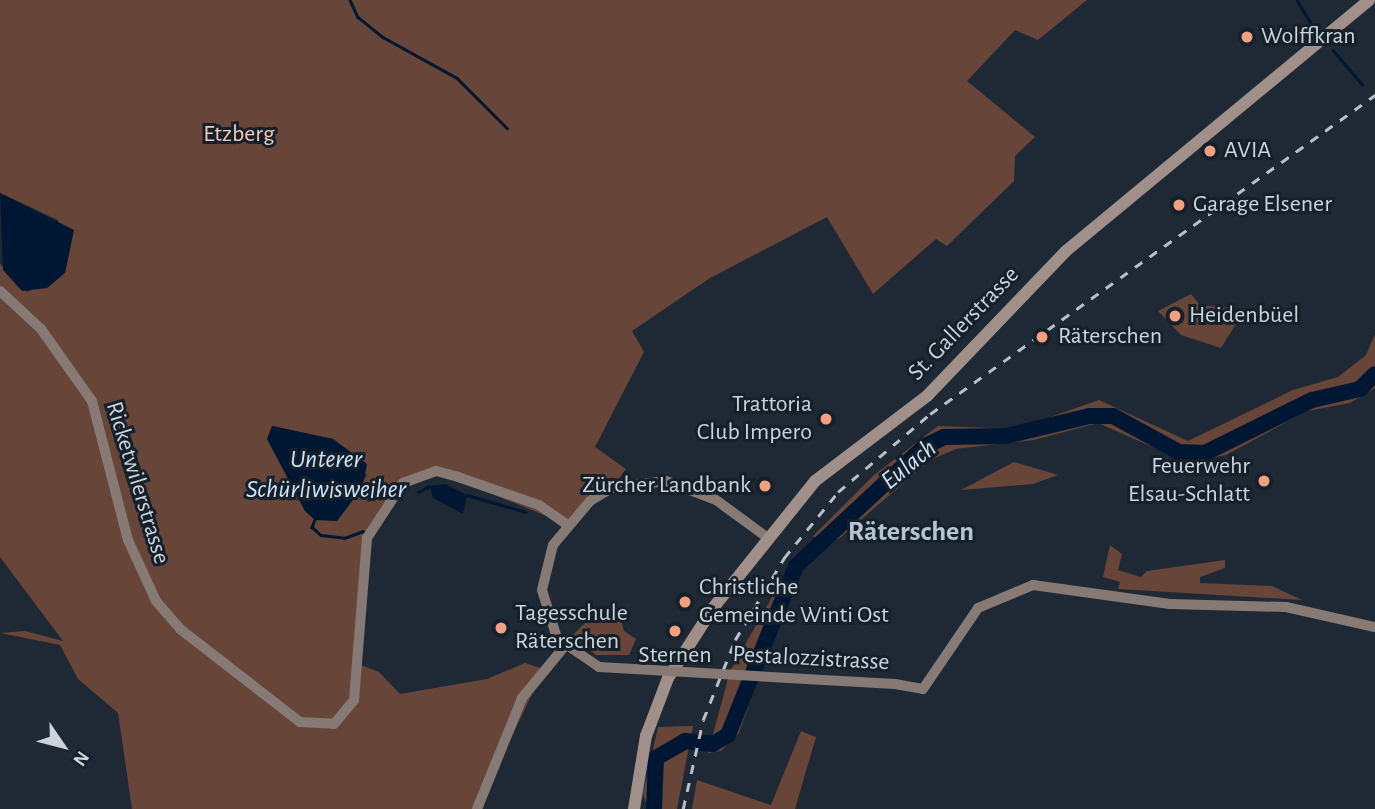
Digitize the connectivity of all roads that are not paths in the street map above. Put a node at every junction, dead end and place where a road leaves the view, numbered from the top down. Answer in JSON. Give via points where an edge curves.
{"nodes":[{"id":1,"x":1369,"y":0,"type":"edge"},
{"id":2,"x":0,"y":291,"type":"edge"},
{"id":3,"x":566,"y":524,"type":"junction"},
{"id":4,"x":768,"y":538,"type":"junction"},
{"id":5,"x":1375,"y":627,"type":"edge"},
{"id":6,"x":564,"y":647,"type":"junction"},
{"id":7,"x":477,"y":809,"type":"edge"},
{"id":8,"x":634,"y":809,"type":"edge"}],
"edges":[{"from":1,"to":4,"type":"main road","name":"St. Gallerstrasse","via":[[1066,251],[947,378],[815,481]]},
{"from":2,"to":3,"type":"main road","name":"Ricketwilerstrasse","via":[[41,329],[92,401],[128,540],[156,601],[180,629],[300,722],[334,724],[354,700],[367,538],[403,483],[436,471],[539,505]]},
{"from":3,"to":4,"type":"main road","via":[[612,488],[666,481],[716,500]]},
{"from":3,"to":6,"type":"main road","via":[[547,561],[542,590],[550,626]]},
{"from":4,"to":8,"type":"main road","name":"St. Gallerstrasse","via":[[668,678],[646,736]]},
{"from":5,"to":6,"type":"main road","name":"Pestalozzistrasse","bridge":true,"via":[[1286,607],[1170,604],[1033,585],[978,608],[923,690],[895,684],[599,667]]},
{"from":6,"to":7,"type":"main road","via":[[522,698]]}]}
